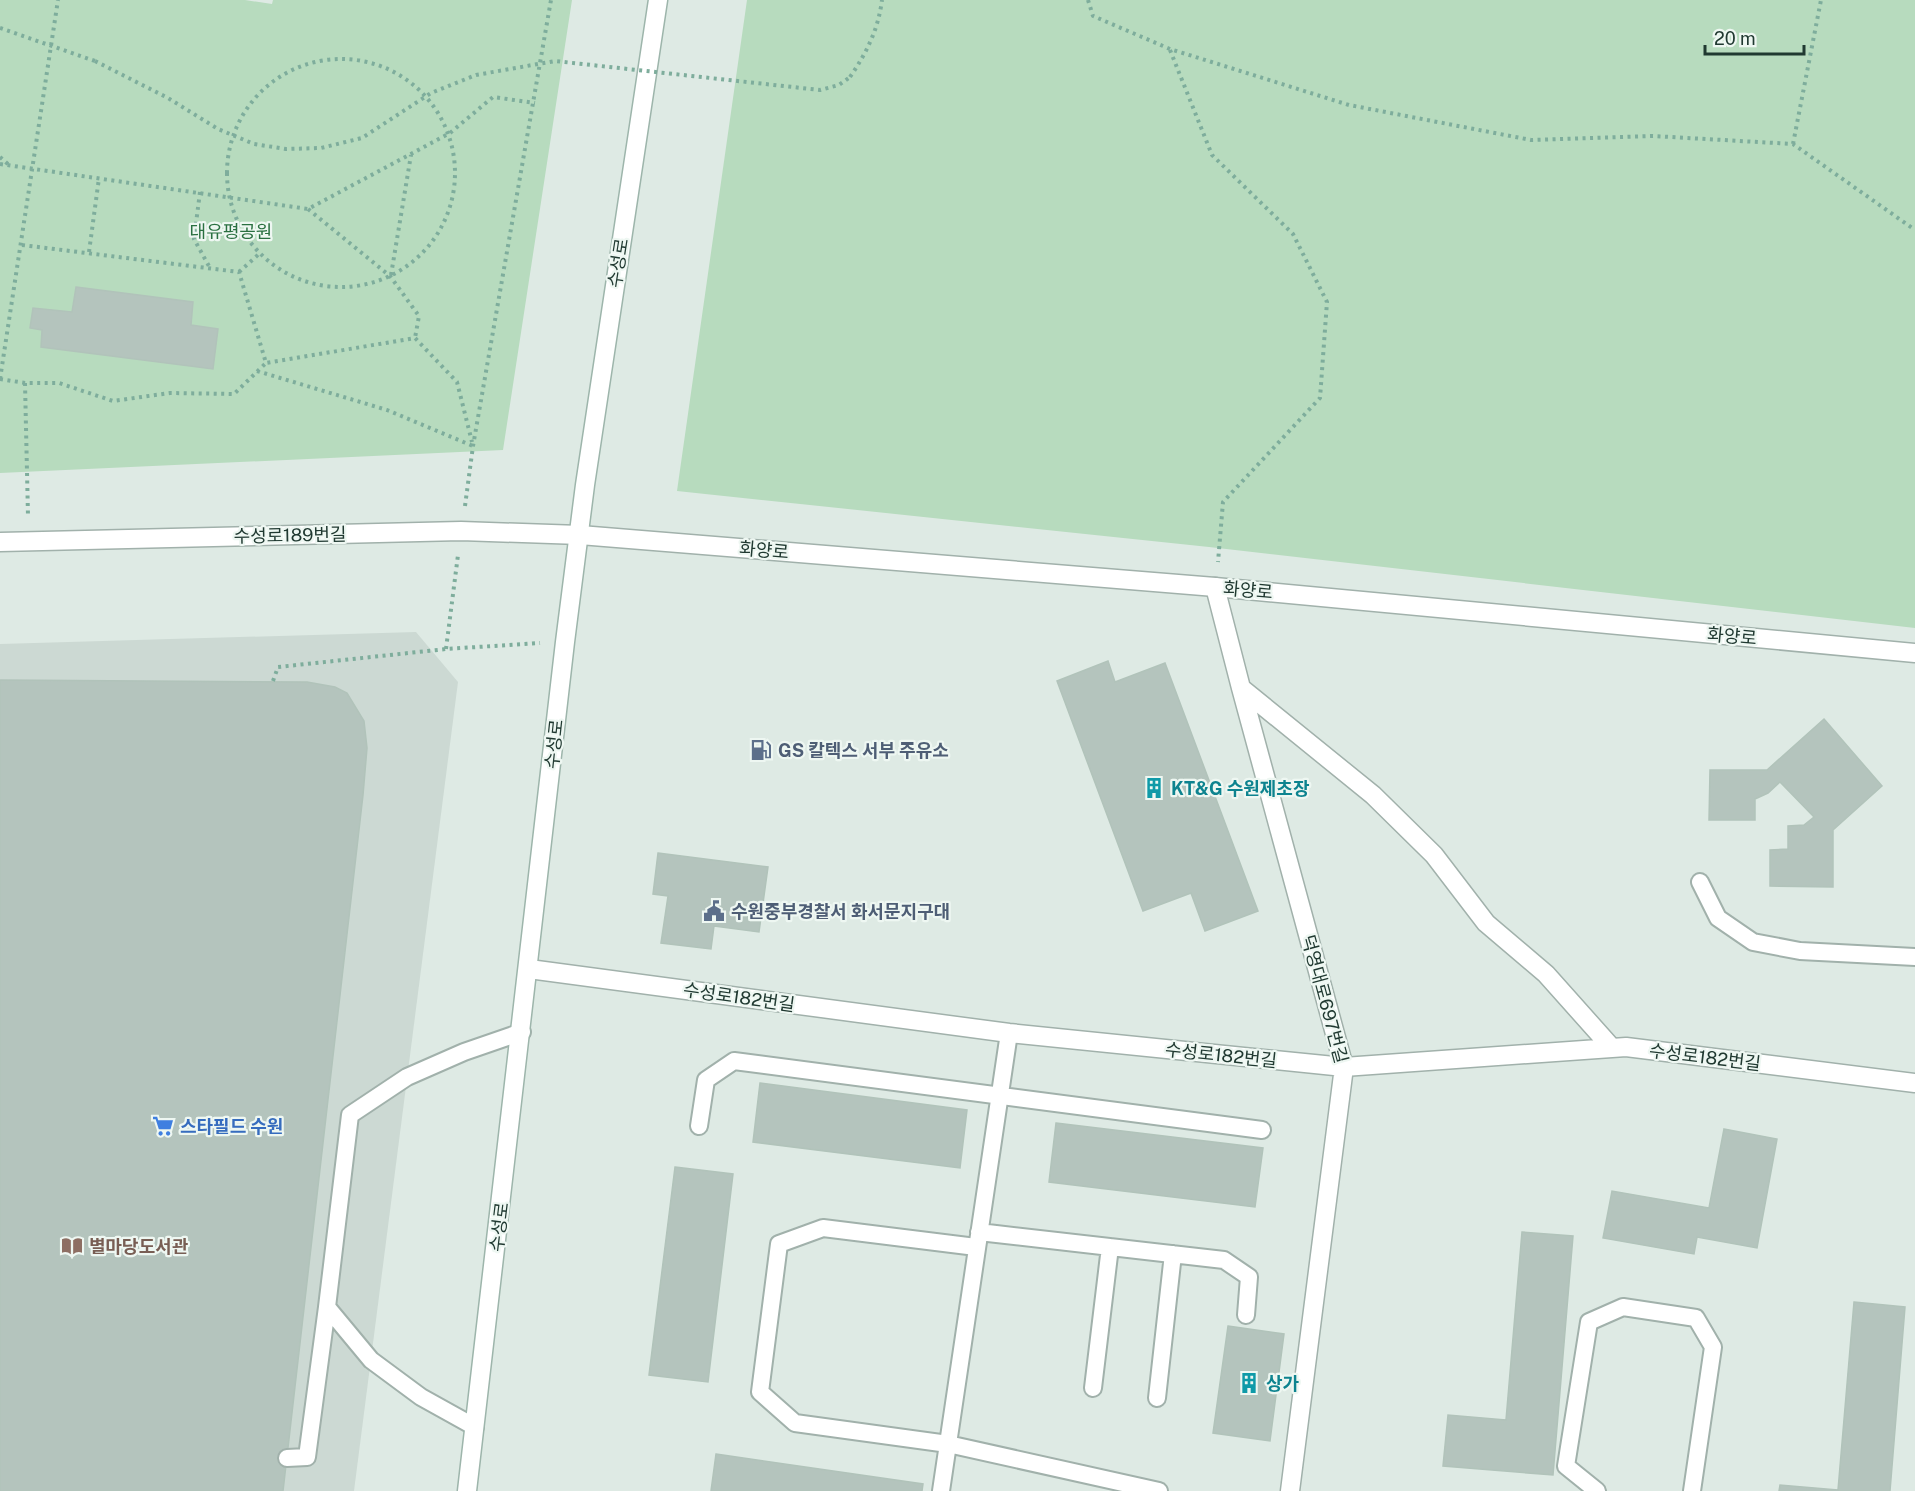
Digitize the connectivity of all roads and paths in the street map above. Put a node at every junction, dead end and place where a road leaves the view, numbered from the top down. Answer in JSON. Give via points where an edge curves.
{"nodes":[{"id":1,"x":58,"y":0,"type":"edge"},
{"id":2,"x":551,"y":0,"type":"edge"},
{"id":3,"x":658,"y":0,"type":"edge"},
{"id":4,"x":882,"y":0,"type":"edge"},
{"id":5,"x":1088,"y":0,"type":"edge"},
{"id":6,"x":1821,"y":0,"type":"edge"},
{"id":7,"x":0,"y":28,"type":"edge"},
{"id":8,"x":51,"y":46,"type":"junction"},
{"id":9,"x":1170,"y":49,"type":"junction"},
{"id":10,"x":535,"y":103,"type":"junction"},
{"id":11,"x":450,"y":134,"type":"junction"},
{"id":12,"x":1793,"y":144,"type":"junction"},
{"id":13,"x":411,"y":154,"type":"junction"},
{"id":14,"x":0,"y":157,"type":"edge"},
{"id":15,"x":0,"y":164,"type":"edge"},
{"id":16,"x":10,"y":165,"type":"junction"},
{"id":17,"x":33,"y":168,"type":"junction"},
{"id":18,"x":99,"y":178,"type":"junction"},
{"id":19,"x":200,"y":192,"type":"junction"},
{"id":20,"x":229,"y":196,"type":"junction"},
{"id":21,"x":308,"y":209,"type":"junction"},
{"id":22,"x":1915,"y":230,"type":"edge"},
{"id":23,"x":22,"y":245,"type":"junction"},
{"id":24,"x":89,"y":252,"type":"junction"},
{"id":25,"x":260,"y":252,"type":"junction"},
{"id":26,"x":210,"y":268,"type":"junction"},
{"id":27,"x":239,"y":273,"type":"junction"},
{"id":28,"x":390,"y":276,"type":"junction"},
{"id":29,"x":416,"y":338,"type":"junction"},
{"id":30,"x":266,"y":363,"type":"junction"},
{"id":31,"x":257,"y":371,"type":"junction"},
{"id":32,"x":0,"y":379,"type":"edge"},
{"id":33,"x":25,"y":382,"type":"junction"},
{"id":34,"x":473,"y":446,"type":"junction"},
{"id":35,"x":580,"y":535,"type":"junction"},
{"id":36,"x":28,"y":541,"type":"junction"},
{"id":37,"x":0,"y":542,"type":"edge"},
{"id":38,"x":1215,"y":587,"type":"junction"},
{"id":39,"x":565,"y":642,"type":"junction"},
{"id":40,"x":1915,"y":653,"type":"edge"},
{"id":41,"x":273,"y":681,"type":"dead end"},
{"id":42,"x":1240,"y":688,"type":"junction"},
{"id":43,"x":1700,"y":882,"type":"dead end"},
{"id":44,"x":1915,"y":957,"type":"edge"},
{"id":45,"x":529,"y":969,"type":"junction"},
{"id":46,"x":522,"y":1032,"type":"junction"},
{"id":47,"x":1009,"y":1034,"type":"junction"},
{"id":48,"x":1612,"y":1048,"type":"junction"},
{"id":49,"x":1344,"y":1067,"type":"junction"},
{"id":50,"x":1915,"y":1083,"type":"edge"},
{"id":51,"x":999,"y":1095,"type":"junction"},
{"id":52,"x":699,"y":1126,"type":"dead end"},
{"id":53,"x":1262,"y":1130,"type":"dead end"},
{"id":54,"x":977,"y":1239,"type":"junction"},
{"id":55,"x":1110,"y":1247,"type":"junction"},
{"id":56,"x":1173,"y":1254,"type":"junction"},
{"id":57,"x":327,"y":1307,"type":"junction"},
{"id":58,"x":1246,"y":1315,"type":"dead end"},
{"id":59,"x":1093,"y":1388,"type":"dead end"},
{"id":60,"x":1157,"y":1398,"type":"dead end"},
{"id":61,"x":475,"y":1427,"type":"junction"},
{"id":62,"x":948,"y":1444,"type":"junction"},
{"id":63,"x":287,"y":1458,"type":"dead end"},
{"id":64,"x":467,"y":1491,"type":"edge"},
{"id":65,"x":941,"y":1491,"type":"edge"},
{"id":66,"x":1159,"y":1491,"type":"edge"},
{"id":67,"x":1290,"y":1491,"type":"edge"},
{"id":68,"x":1597,"y":1491,"type":"edge"},
{"id":69,"x":1692,"y":1491,"type":"edge"}],
"edges":[{"from":1,"to":8,"type":"path"},
{"from":2,"to":10,"type":"path"},
{"from":3,"to":35,"type":"street","name":"수성로"},
{"from":4,"to":8,"type":"path","bridge":true,"via":[[867,52],[839,86],[820,90],[555,61],[476,75],[431,93],[362,138],[321,148],[286,149],[254,144],[218,129],[168,98],[94,61]]},
{"from":5,"to":9,"type":"path","via":[[1093,16]]},
{"from":6,"to":12,"type":"path"},
{"from":7,"to":8,"type":"path"},
{"from":8,"to":17,"type":"path"},
{"from":9,"to":12,"type":"path","via":[[1349,105],[1532,140],[1653,136]]},
{"from":9,"to":38,"type":"path","via":[[1212,155],[1293,234],[1327,302],[1320,398],[1223,502]]},
{"from":10,"to":11,"type":"path","via":[[493,98]]},
{"from":10,"to":34,"type":"path"},
{"from":11,"to":13,"type":"path"},
{"from":11,"to":20,"type":"path","via":[[430,99],[401,74],[364,60],[325,59],[288,71],[257,94],[236,127],[226,165]]},
{"from":11,"to":28,"type":"path","via":[[456,172],[451,208],[434,241],[408,267]]},
{"from":12,"to":22,"type":"path"},
{"from":13,"to":21,"type":"path"},
{"from":13,"to":28,"type":"path"},
{"from":14,"to":16,"type":"path"},
{"from":15,"to":16,"type":"path"},
{"from":16,"to":17,"type":"path"},
{"from":17,"to":18,"type":"path"},
{"from":17,"to":23,"type":"path"},
{"from":18,"to":19,"type":"path"},
{"from":18,"to":24,"type":"path"},
{"from":19,"to":20,"type":"path"},
{"from":19,"to":26,"type":"path","via":[[194,239]]},
{"from":20,"to":21,"type":"path"},
{"from":20,"to":25,"type":"path","via":[[245,236]]},
{"from":21,"to":28,"type":"path"},
{"from":23,"to":24,"type":"path"},
{"from":23,"to":32,"type":"path"},
{"from":24,"to":26,"type":"path"},
{"from":25,"to":27,"type":"path"},
{"from":25,"to":28,"type":"path","via":[[270,264],[302,281],[338,288],[374,283]]},
{"from":26,"to":27,"type":"path"},
{"from":27,"to":30,"type":"path"},
{"from":28,"to":29,"type":"path","via":[[419,316]]},
{"from":29,"to":30,"type":"path"},
{"from":29,"to":34,"type":"path","via":[[457,382]]},
{"from":30,"to":31,"type":"path"},
{"from":31,"to":33,"type":"path","via":[[234,394],[170,393],[113,401],[59,383]]},
{"from":31,"to":34,"type":"path","via":[[387,410]]},
{"from":32,"to":33,"type":"path"},
{"from":33,"to":36,"type":"path"},
{"from":35,"to":36,"type":"street","name":"수성로189번길","via":[[461,531]]},
{"from":35,"to":38,"type":"street","name":"화양로"},
{"from":35,"to":39,"type":"street","name":"수성로"},
{"from":36,"to":37,"type":"street","name":"수성로189번길"},
{"from":38,"to":40,"type":"street","name":"화양로"},
{"from":38,"to":42,"type":"street","name":"덕영대로697번길"},
{"from":39,"to":41,"type":"path","via":[[446,649],[278,667]]},
{"from":39,"to":45,"type":"street","name":"수성로"},
{"from":42,"to":48,"type":"street","via":[[1373,795],[1434,855],[1486,923],[1546,974]]},
{"from":42,"to":49,"type":"street","name":"덕영대로697번길"},
{"from":43,"to":44,"type":"lane","via":[[1718,918],[1753,942],[1800,951]]},
{"from":45,"to":46,"type":"street","name":"수성로"},
{"from":45,"to":47,"type":"street","name":"수성로182번길"},
{"from":46,"to":57,"type":"lane","via":[[407,1077],[350,1115]]},
{"from":46,"to":61,"type":"street","name":"수성로"},
{"from":47,"to":49,"type":"street","name":"수성로182번길"},
{"from":47,"to":51,"type":"lane"},
{"from":48,"to":49,"type":"street","name":"수성로182번길"},
{"from":48,"to":50,"type":"street","name":"수성로182번길"},
{"from":49,"to":67,"type":"street","name":"덕영대로697번길"},
{"from":51,"to":52,"type":"lane","via":[[734,1061],[706,1080]]},
{"from":51,"to":53,"type":"lane"},
{"from":51,"to":54,"type":"lane"},
{"from":54,"to":55,"type":"lane"},
{"from":54,"to":62,"type":"lane"},
{"from":54,"to":62,"type":"lane","via":[[823,1228],[779,1244],[760,1392],[795,1423]]},
{"from":55,"to":56,"type":"lane"},
{"from":55,"to":59,"type":"lane"},
{"from":56,"to":58,"type":"lane","via":[[1224,1260],[1250,1277]]},
{"from":56,"to":60,"type":"lane"},
{"from":57,"to":61,"type":"lane","via":[[371,1360],[421,1396]]},
{"from":57,"to":63,"type":"lane","via":[[307,1457]]},
{"from":61,"to":64,"type":"street","name":"수성로"},
{"from":62,"to":65,"type":"lane"},
{"from":62,"to":66,"type":"lane"},
{"from":68,"to":69,"type":"lane","via":[[1566,1466],[1589,1322],[1623,1307],[1696,1317],[1713,1347]]}]}
